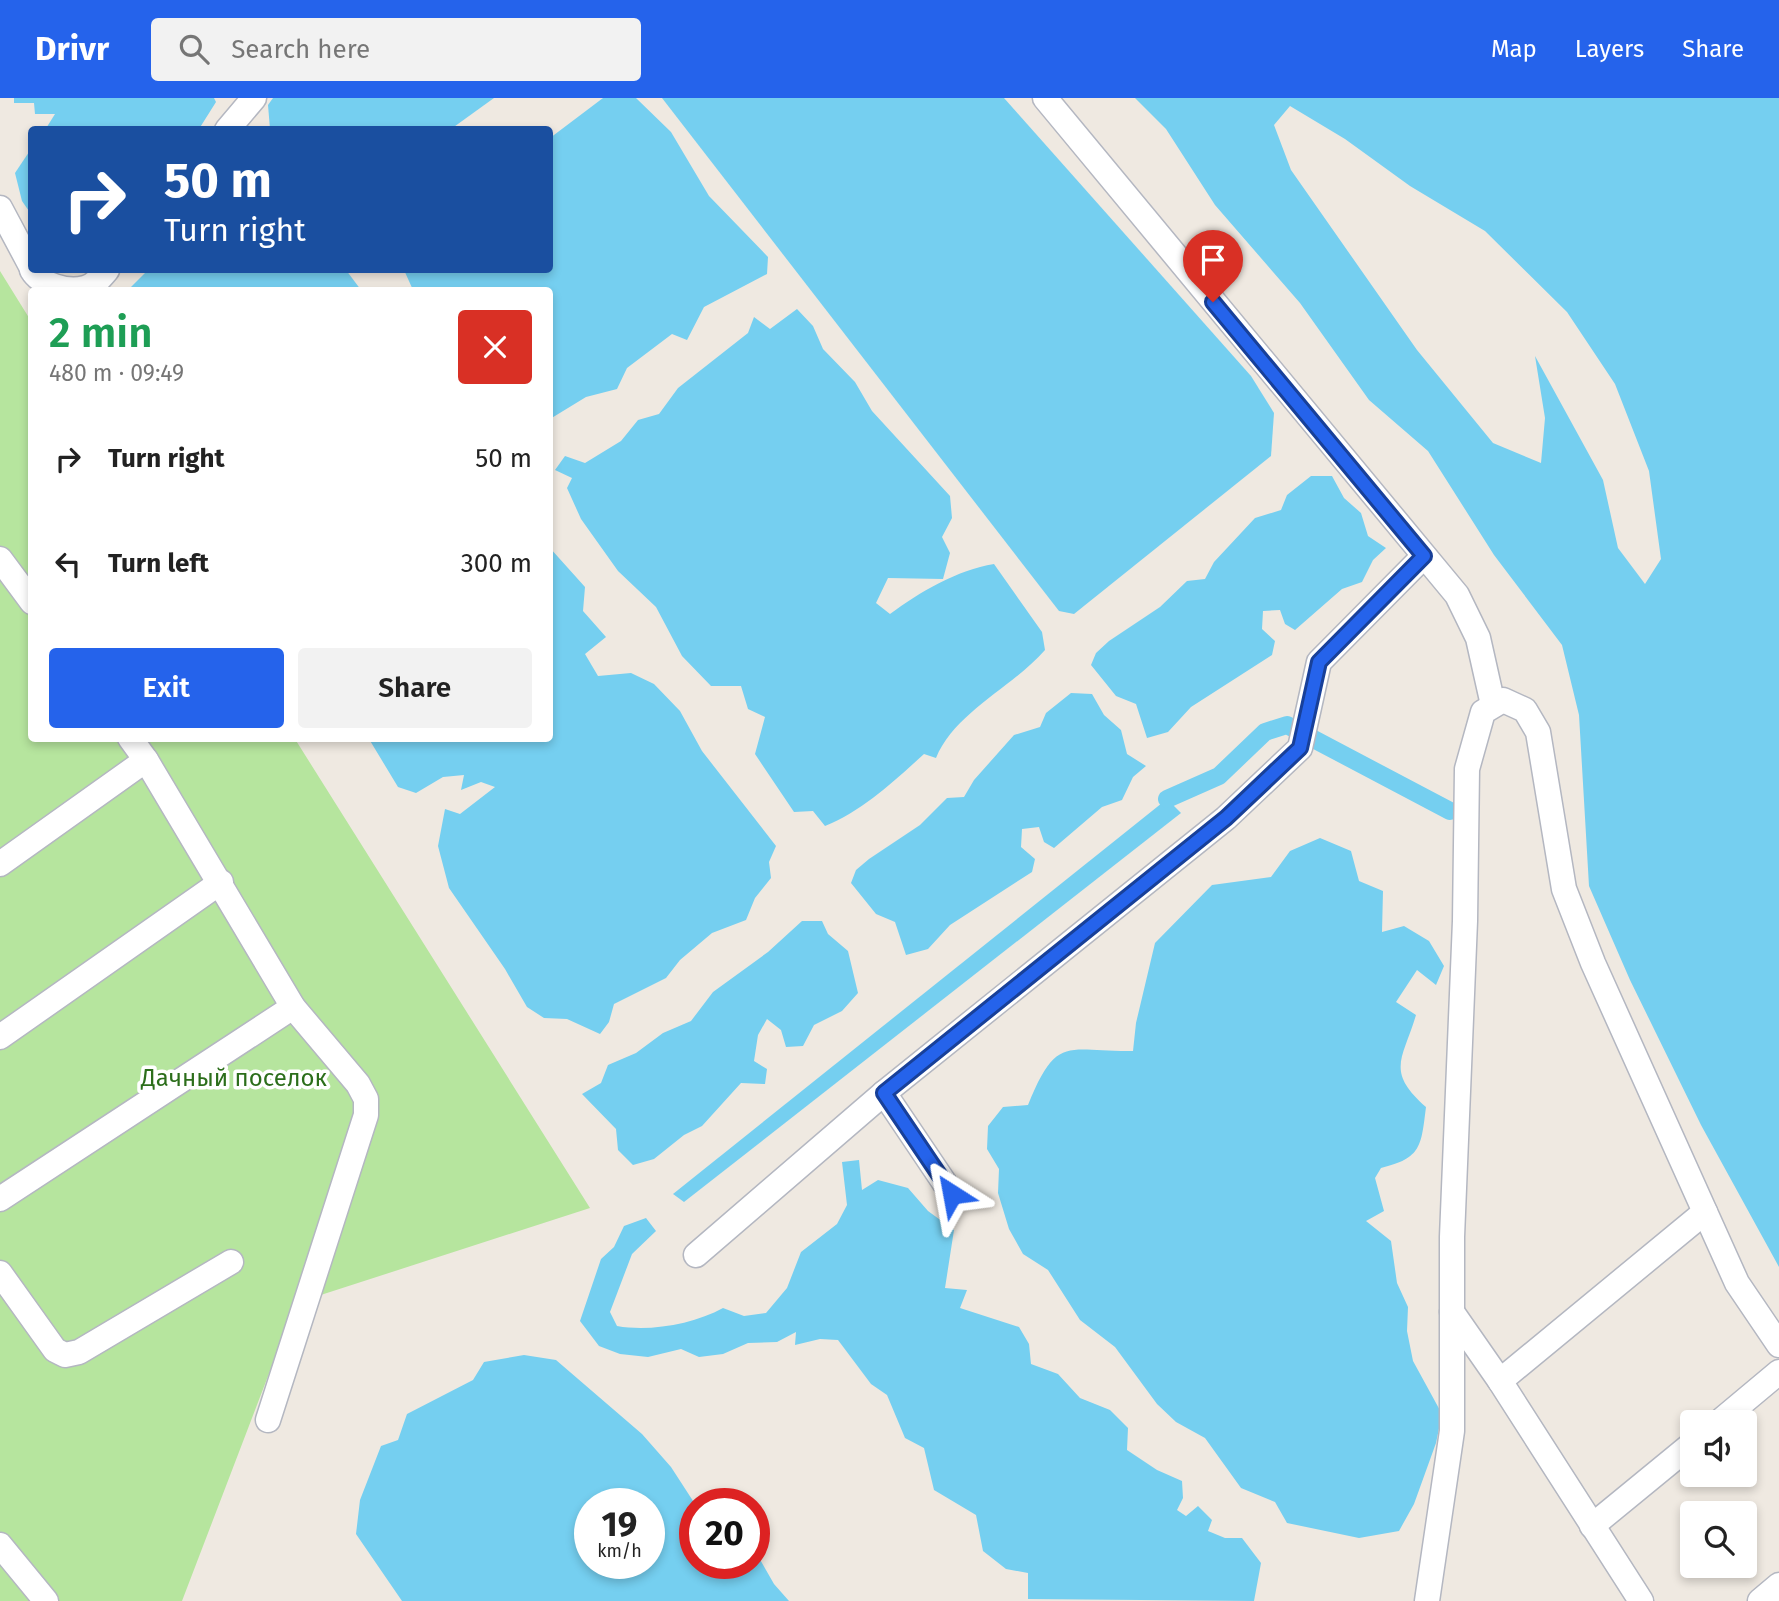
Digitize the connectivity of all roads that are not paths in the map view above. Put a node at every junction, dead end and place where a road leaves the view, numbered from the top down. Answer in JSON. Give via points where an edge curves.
{"nodes":[{"id":1,"x":1045,"y":98,"type":"edge"},
{"id":2,"x":246,"y":101,"type":"edge"},
{"id":3,"x":230,"y":126,"type":"edge"},
{"id":4,"x":0,"y":208,"type":"edge"},
{"id":5,"x":28,"y":261,"type":"edge"},
{"id":6,"x":36,"y":273,"type":"edge"},
{"id":7,"x":104,"y":273,"type":"edge"},
{"id":8,"x":64,"y":287,"type":"edge"},
{"id":9,"x":87,"y":287,"type":"edge"},
{"id":10,"x":1424,"y":556,"type":"junction"},
{"id":11,"x":0,"y":559,"type":"edge"},
{"id":12,"x":28,"y":597,"type":"edge"},
{"id":13,"x":1493,"y":705,"type":"junction"},
{"id":14,"x":133,"y":742,"type":"edge"},
{"id":15,"x":146,"y":760,"type":"junction"},
{"id":16,"x":0,"y":864,"type":"edge"},
{"id":17,"x":221,"y":882,"type":"junction"},
{"id":18,"x":293,"y":1007,"type":"junction"},
{"id":19,"x":0,"y":1037,"type":"edge"},
{"id":20,"x":884,"y":1093,"type":"junction"},
{"id":21,"x":952,"y":1194,"type":"dead end"},
{"id":22,"x":0,"y":1199,"type":"edge"},
{"id":23,"x":1705,"y":1212,"type":"junction"},
{"id":24,"x":696,"y":1255,"type":"dead end"},
{"id":25,"x":231,"y":1262,"type":"dead end"},
{"id":26,"x":0,"y":1273,"type":"edge"},
{"id":27,"x":1452,"y":1312,"type":"junction"},
{"id":28,"x":1779,"y":1345,"type":"edge"},
{"id":29,"x":1779,"y":1372,"type":"edge"},
{"id":30,"x":1500,"y":1381,"type":"junction"},
{"id":31,"x":1734,"y":1410,"type":"edge"},
{"id":32,"x":268,"y":1420,"type":"dead end"},
{"id":33,"x":1680,"y":1454,"type":"edge"},
{"id":34,"x":1592,"y":1526,"type":"junction"},
{"id":35,"x":0,"y":1545,"type":"edge"},
{"id":36,"x":1779,"y":1585,"type":"edge"},
{"id":37,"x":46,"y":1601,"type":"edge"},
{"id":38,"x":1427,"y":1601,"type":"edge"},
{"id":39,"x":1641,"y":1601,"type":"edge"},
{"id":40,"x":1760,"y":1601,"type":"edge"}],
"edges":[{"from":1,"to":10,"type":"street"},
{"from":2,"to":3,"type":"street"},
{"from":4,"to":5,"type":"street"},
{"from":6,"to":8,"type":"street"},
{"from":7,"to":9,"type":"street"},
{"from":10,"to":13,"type":"street","via":[[1457,595],[1478,638]]},
{"from":10,"to":20,"type":"street","via":[[1319,662],[1300,748],[1226,818]]},
{"from":11,"to":12,"type":"street"},
{"from":13,"to":23,"type":"street","via":[[1503,700],[1525,710],[1538,732],[1564,889]]},
{"from":13,"to":27,"type":"street","via":[[1483,712],[1468,769]]},
{"from":14,"to":15,"type":"street"},
{"from":15,"to":16,"type":"street"},
{"from":15,"to":17,"type":"street"},
{"from":17,"to":18,"type":"street"},
{"from":17,"to":19,"type":"street"},
{"from":18,"to":22,"type":"street"},
{"from":18,"to":32,"type":"street","via":[[358,1084],[366,1099],[366,1115]]},
{"from":20,"to":21,"type":"street"},
{"from":20,"to":24,"type":"street"},
{"from":23,"to":28,"type":"street","via":[[1737,1283]]},
{"from":23,"to":30,"type":"street"},
{"from":25,"to":26,"type":"street","via":[[79,1352],[65,1355],[55,1350]]},
{"from":27,"to":30,"type":"street"},
{"from":27,"to":38,"type":"street","via":[[1452,1432]]},
{"from":29,"to":31,"type":"street"},
{"from":30,"to":34,"type":"street"},
{"from":33,"to":34,"type":"street"},
{"from":34,"to":39,"type":"street"},
{"from":35,"to":37,"type":"street"},
{"from":36,"to":40,"type":"street"}]}
